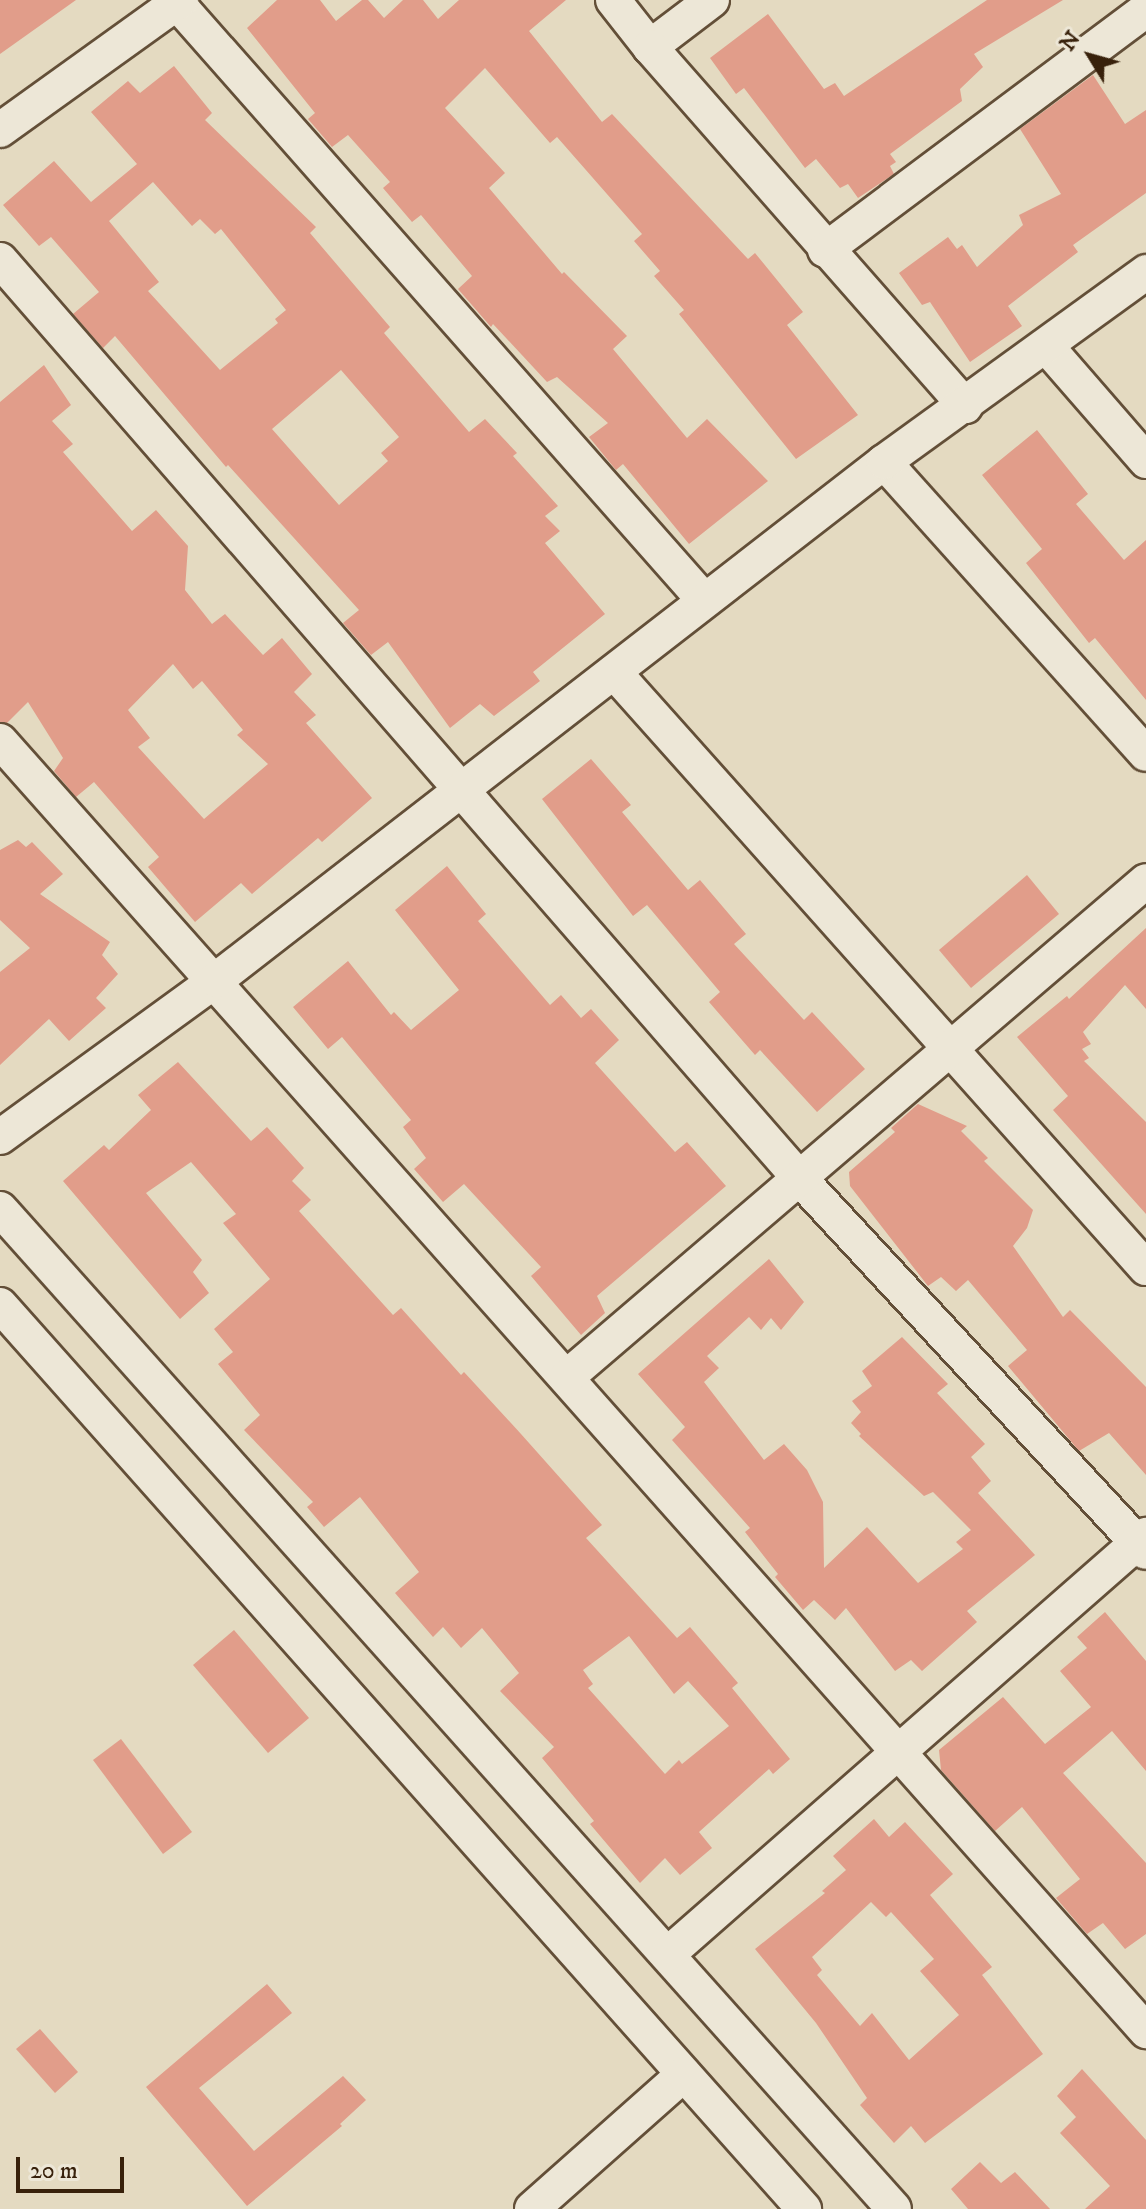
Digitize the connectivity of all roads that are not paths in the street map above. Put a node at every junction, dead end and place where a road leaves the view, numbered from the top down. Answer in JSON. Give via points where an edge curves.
{"nodes":[{"id":1,"x":613,"y":0,"type":"edge"},
{"id":2,"x":712,"y":0,"type":"edge"},
{"id":3,"x":179,"y":1,"type":"edge"},
{"id":4,"x":1146,"y":10,"type":"edge"},
{"id":5,"x":650,"y":47,"type":"junction"},
{"id":6,"x":0,"y":130,"type":"edge"},
{"id":7,"x":825,"y":250,"type":"junction"},
{"id":8,"x":0,"y":260,"type":"edge"},
{"id":9,"x":1146,"y":272,"type":"edge"},
{"id":10,"x":1047,"y":347,"type":"junction"},
{"id":11,"x":965,"y":406,"type":"junction"},
{"id":12,"x":1146,"y":461,"type":"edge"},
{"id":13,"x":884,"y":462,"type":"junction"},
{"id":14,"x":703,"y":599,"type":"junction"},
{"id":15,"x":614,"y":672,"type":"junction"},
{"id":16,"x":0,"y":741,"type":"edge"},
{"id":17,"x":1146,"y":754,"type":"edge"},
{"id":18,"x":458,"y":789,"type":"junction"},
{"id":19,"x":1146,"y":881,"type":"edge"},
{"id":20,"x":216,"y":980,"type":"junction"},
{"id":21,"x":950,"y":1049,"type":"junction"},
{"id":22,"x":0,"y":1137,"type":"edge"},
{"id":23,"x":801,"y":1180,"type":"junction"},
{"id":24,"x":0,"y":1209,"type":"edge"},
{"id":25,"x":1146,"y":1268,"type":"edge"},
{"id":26,"x":0,"y":1305,"type":"edge"},
{"id":27,"x":567,"y":1377,"type":"junction"},
{"id":28,"x":1143,"y":1543,"type":"edge"},
{"id":29,"x":898,"y":1750,"type":"junction"},
{"id":30,"x":668,"y":1954,"type":"junction"},
{"id":31,"x":1146,"y":2031,"type":"edge"},
{"id":32,"x":684,"y":2074,"type":"junction"},
{"id":33,"x":532,"y":2209,"type":"edge"},
{"id":34,"x":804,"y":2209,"type":"edge"},
{"id":35,"x":894,"y":2209,"type":"edge"}],
"edges":[{"from":1,"to":5,"type":"street"},
{"from":2,"to":5,"type":"street"},
{"from":3,"to":6,"type":"street"},
{"from":3,"to":14,"type":"street"},
{"from":4,"to":7,"type":"street"},
{"from":5,"to":7,"type":"street"},
{"from":7,"to":11,"type":"street"},
{"from":8,"to":18,"type":"street"},
{"from":9,"to":10,"type":"street"},
{"from":10,"to":11,"type":"street"},
{"from":10,"to":12,"type":"street"},
{"from":11,"to":13,"type":"street"},
{"from":13,"to":14,"type":"street"},
{"from":13,"to":17,"type":"street"},
{"from":14,"to":15,"type":"street"},
{"from":15,"to":18,"type":"street"},
{"from":15,"to":21,"type":"street"},
{"from":16,"to":20,"type":"street"},
{"from":18,"to":20,"type":"street"},
{"from":18,"to":23,"type":"street"},
{"from":19,"to":21,"type":"street"},
{"from":20,"to":22,"type":"street"},
{"from":20,"to":27,"type":"street"},
{"from":21,"to":23,"type":"street"},
{"from":21,"to":25,"type":"street"},
{"from":23,"to":27,"type":"street"},
{"from":23,"to":28,"type":"street"},
{"from":24,"to":30,"type":"street"},
{"from":26,"to":32,"type":"street"},
{"from":27,"to":29,"type":"street"},
{"from":28,"to":29,"type":"street"},
{"from":29,"to":30,"type":"street"},
{"from":29,"to":31,"type":"street"},
{"from":30,"to":35,"type":"street"},
{"from":32,"to":33,"type":"street"},
{"from":32,"to":34,"type":"street"}]}
